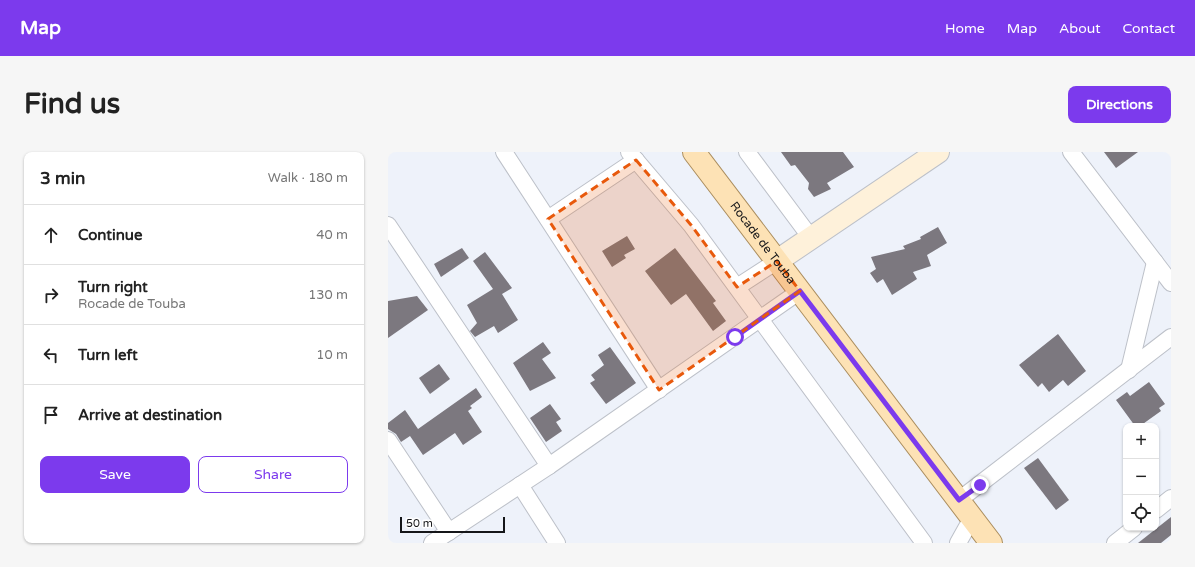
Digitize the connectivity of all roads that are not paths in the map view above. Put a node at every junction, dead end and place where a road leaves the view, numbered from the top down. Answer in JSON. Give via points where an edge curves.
{"nodes":[{"id":1,"x":504,"y":152,"type":"edge"},
{"id":2,"x":694,"y":152,"type":"edge"},
{"id":3,"x":747,"y":152,"type":"edge"},
{"id":4,"x":938,"y":152,"type":"edge"},
{"id":5,"x":1071,"y":152,"type":"edge"},
{"id":6,"x":632,"y":156,"type":"edge"},
{"id":7,"x":548,"y":219,"type":"junction"},
{"id":8,"x":388,"y":225,"type":"edge"},
{"id":9,"x":811,"y":238,"type":"junction"},
{"id":10,"x":777,"y":261,"type":"junction"},
{"id":11,"x":1156,"y":262,"type":"junction"},
{"id":12,"x":1171,"y":283,"type":"edge"},
{"id":13,"x":737,"y":287,"type":"junction"},
{"id":14,"x":800,"y":291,"type":"junction"},
{"id":15,"x":760,"y":319,"type":"junction"},
{"id":16,"x":1171,"y":337,"type":"edge"},
{"id":17,"x":1128,"y":370,"type":"junction"},
{"id":18,"x":659,"y":390,"type":"junction"},
{"id":19,"x":388,"y":440,"type":"edge"},
{"id":20,"x":549,"y":466,"type":"junction"},
{"id":21,"x":520,"y":485,"type":"junction"},
{"id":22,"x":1171,"y":498,"type":"edge"},
{"id":23,"x":959,"y":500,"type":"junction"},
{"id":24,"x":1159,"y":508,"type":"edge"},
{"id":25,"x":972,"y":518,"type":"junction"},
{"id":26,"x":1130,"y":531,"type":"edge"},
{"id":27,"x":449,"y":532,"type":"junction"},
{"id":28,"x":432,"y":543,"type":"edge"},
{"id":29,"x":557,"y":543,"type":"edge"},
{"id":30,"x":924,"y":543,"type":"edge"},
{"id":31,"x":958,"y":543,"type":"edge"},
{"id":32,"x":991,"y":543,"type":"edge"},
{"id":33,"x":1115,"y":543,"type":"edge"}],
"edges":[{"from":1,"to":7,"type":"street"},
{"from":2,"to":10,"type":"main road","name":"Rocade de Touba"},
{"from":3,"to":9,"type":"street"},
{"from":4,"to":9,"type":"main road"},
{"from":5,"to":11,"type":"street"},
{"from":6,"to":7,"type":"street"},
{"from":6,"to":13,"type":"street","via":[[691,225]]},
{"from":7,"to":18,"type":"street"},
{"from":8,"to":20,"type":"street"},
{"from":9,"to":10,"type":"main road"},
{"from":10,"to":13,"type":"street"},
{"from":10,"to":14,"type":"main road","name":"Rocade de Touba"},
{"from":11,"to":12,"type":"street"},
{"from":11,"to":17,"type":"street"},
{"from":13,"to":15,"type":"street"},
{"from":14,"to":15,"type":"street"},
{"from":14,"to":23,"type":"main road","name":"Rocade de Touba"},
{"from":15,"to":18,"type":"street"},
{"from":15,"to":30,"type":"street"},
{"from":16,"to":17,"type":"street"},
{"from":17,"to":23,"type":"street"},
{"from":18,"to":20,"type":"street"},
{"from":19,"to":27,"type":"street"},
{"from":20,"to":21,"type":"street"},
{"from":21,"to":27,"type":"street"},
{"from":21,"to":29,"type":"street"},
{"from":22,"to":24,"type":"street"},
{"from":23,"to":25,"type":"main road","name":"Rocade de Touba"},
{"from":25,"to":31,"type":"street"},
{"from":25,"to":32,"type":"main road","name":"Rocade de Touba"},
{"from":26,"to":33,"type":"street"},
{"from":27,"to":28,"type":"street"}]}
